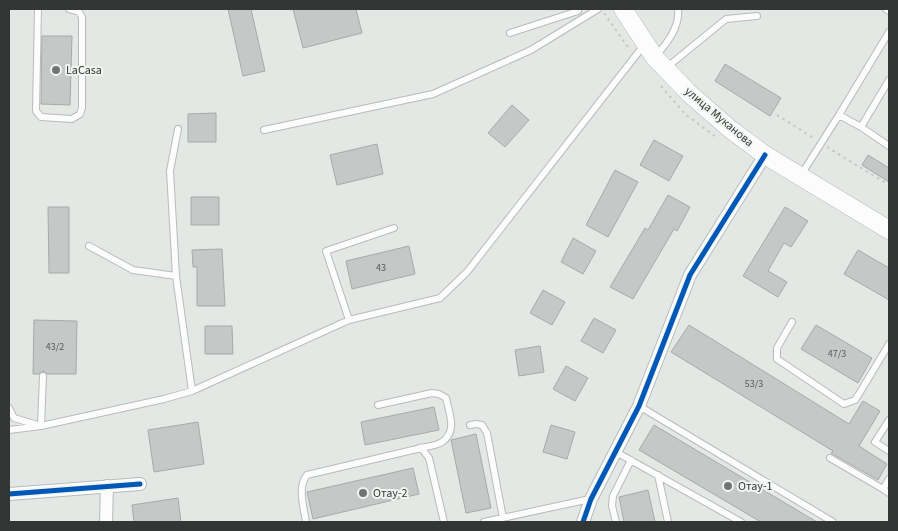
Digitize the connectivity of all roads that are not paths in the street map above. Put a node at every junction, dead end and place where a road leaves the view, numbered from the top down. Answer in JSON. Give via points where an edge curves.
{"nodes":[{"id":1,"x":38,"y":9,"type":"edge"},
{"id":2,"x":69,"y":9,"type":"edge"},
{"id":3,"x":577,"y":9,"type":"edge"},
{"id":4,"x":598,"y":9,"type":"edge"},
{"id":5,"x":623,"y":9,"type":"edge"},
{"id":6,"x":678,"y":9,"type":"edge"},
{"id":7,"x":757,"y":16,"type":"dead end"},
{"id":8,"x":889,"y":32,"type":"edge"},
{"id":9,"x":510,"y":33,"type":"dead end"},
{"id":10,"x":645,"y":43,"type":"junction"},
{"id":11,"x":660,"y":63,"type":"junction"},
{"id":12,"x":889,"y":80,"type":"edge"},
{"id":13,"x":839,"y":115,"type":"junction"},
{"id":14,"x":861,"y":127,"type":"junction"},
{"id":15,"x":178,"y":129,"type":"dead end"},
{"id":16,"x":264,"y":130,"type":"dead end"},
{"id":17,"x":889,"y":146,"type":"edge"},
{"id":18,"x":765,"y":155,"type":"junction"},
{"id":19,"x":800,"y":176,"type":"junction"},
{"id":20,"x":394,"y":228,"type":"dead end"},
{"id":21,"x":889,"y":230,"type":"edge"},
{"id":22,"x":89,"y":246,"type":"dead end"},
{"id":23,"x":176,"y":276,"type":"junction"},
{"id":24,"x":349,"y":320,"type":"junction"},
{"id":25,"x":792,"y":322,"type":"dead end"},
{"id":26,"x":889,"y":344,"type":"edge"},
{"id":27,"x":43,"y":376,"type":"dead end"},
{"id":28,"x":192,"y":391,"type":"junction"},
{"id":29,"x":378,"y":405,"type":"dead end"},
{"id":30,"x":639,"y":406,"type":"junction"},
{"id":31,"x":9,"y":408,"type":"edge"},
{"id":32,"x":889,"y":420,"type":"edge"},
{"id":33,"x":470,"y":425,"type":"dead end"},
{"id":34,"x":41,"y":426,"type":"junction"},
{"id":35,"x":9,"y":430,"type":"edge"},
{"id":36,"x":417,"y":449,"type":"junction"},
{"id":37,"x":889,"y":451,"type":"edge"},
{"id":38,"x":616,"y":452,"type":"junction"},
{"id":39,"x":830,"y":458,"type":"dead end"},
{"id":40,"x":630,"y":460,"type":"junction"},
{"id":41,"x":658,"y":475,"type":"junction"},
{"id":42,"x":889,"y":479,"type":"edge"},
{"id":43,"x":140,"y":484,"type":"dead end"},
{"id":44,"x":107,"y":486,"type":"junction"},
{"id":45,"x":886,"y":491,"type":"edge"},
{"id":46,"x":9,"y":494,"type":"edge"},
{"id":47,"x":591,"y":499,"type":"junction"},
{"id":48,"x":503,"y":518,"type":"junction"},
{"id":49,"x":106,"y":522,"type":"edge"},
{"id":50,"x":306,"y":522,"type":"edge"},
{"id":51,"x":444,"y":522,"type":"edge"},
{"id":52,"x":484,"y":522,"type":"edge"},
{"id":53,"x":583,"y":522,"type":"edge"},
{"id":54,"x":616,"y":522,"type":"edge"},
{"id":55,"x":668,"y":522,"type":"edge"},
{"id":56,"x":741,"y":522,"type":"edge"},
{"id":57,"x":833,"y":522,"type":"edge"}],
"edges":[{"from":1,"to":2,"type":"lane","via":[[36,112],[41,117],[72,119],[80,114],[82,108],[82,17],[79,12]]},
{"from":3,"to":9,"type":"lane"},
{"from":4,"to":16,"type":"lane","via":[[532,50],[433,94]]},
{"from":5,"to":10,"type":"main road","name":"улица Муканова"},
{"from":6,"to":11,"type":"lane","via":[[679,16]]},
{"from":7,"to":11,"type":"lane","via":[[726,19]]},
{"from":8,"to":13,"type":"lane"},
{"from":10,"to":11,"type":"main road","name":"улица Муканова"},
{"from":10,"to":24,"type":"lane","via":[[467,272],[440,298]]},
{"from":11,"to":18,"type":"main road","name":"улица Муканова","via":[[717,118]]},
{"from":12,"to":14,"type":"lane"},
{"from":13,"to":14,"type":"lane"},
{"from":13,"to":19,"type":"lane"},
{"from":14,"to":17,"type":"lane"},
{"from":15,"to":23,"type":"lane","via":[[170,171]]},
{"from":18,"to":19,"type":"main road","name":"улица Муканова"},
{"from":18,"to":30,"type":"street","via":[[690,275]]},
{"from":19,"to":21,"type":"main road","name":"улица Муканова"},
{"from":20,"to":24,"type":"lane","via":[[326,250]]},
{"from":22,"to":23,"type":"lane","via":[[133,270]]},
{"from":23,"to":28,"type":"lane"},
{"from":24,"to":28,"type":"lane"},
{"from":25,"to":26,"type":"lane","via":[[777,348],[777,359],[844,404],[855,400]]},
{"from":27,"to":34,"type":"lane"},
{"from":28,"to":34,"type":"lane"},
{"from":29,"to":36,"type":"lane","via":[[432,393],[446,398],[452,426],[448,434],[441,442]]},
{"from":30,"to":38,"type":"street"},
{"from":30,"to":57,"type":"lane"},
{"from":31,"to":34,"type":"lane","via":[[14,418]]},
{"from":32,"to":37,"type":"lane","via":[[875,442]]},
{"from":33,"to":48,"type":"lane","via":[[482,425],[487,433]]},
{"from":34,"to":35,"type":"lane"},
{"from":36,"to":50,"type":"lane","via":[[307,475],[302,487]]},
{"from":36,"to":51,"type":"lane","via":[[429,458]]},
{"from":38,"to":40,"type":"lane"},
{"from":38,"to":47,"type":"street"},
{"from":39,"to":45,"type":"lane"},
{"from":40,"to":41,"type":"lane"},
{"from":40,"to":54,"type":"lane","via":[[613,496]]},
{"from":41,"to":55,"type":"lane"},
{"from":41,"to":56,"type":"lane"},
{"from":42,"to":45,"type":"lane"},
{"from":43,"to":44,"type":"street"},
{"from":44,"to":46,"type":"street"},
{"from":44,"to":49,"type":"street"},
{"from":47,"to":48,"type":"lane"},
{"from":47,"to":53,"type":"street"},
{"from":48,"to":52,"type":"lane"}]}
